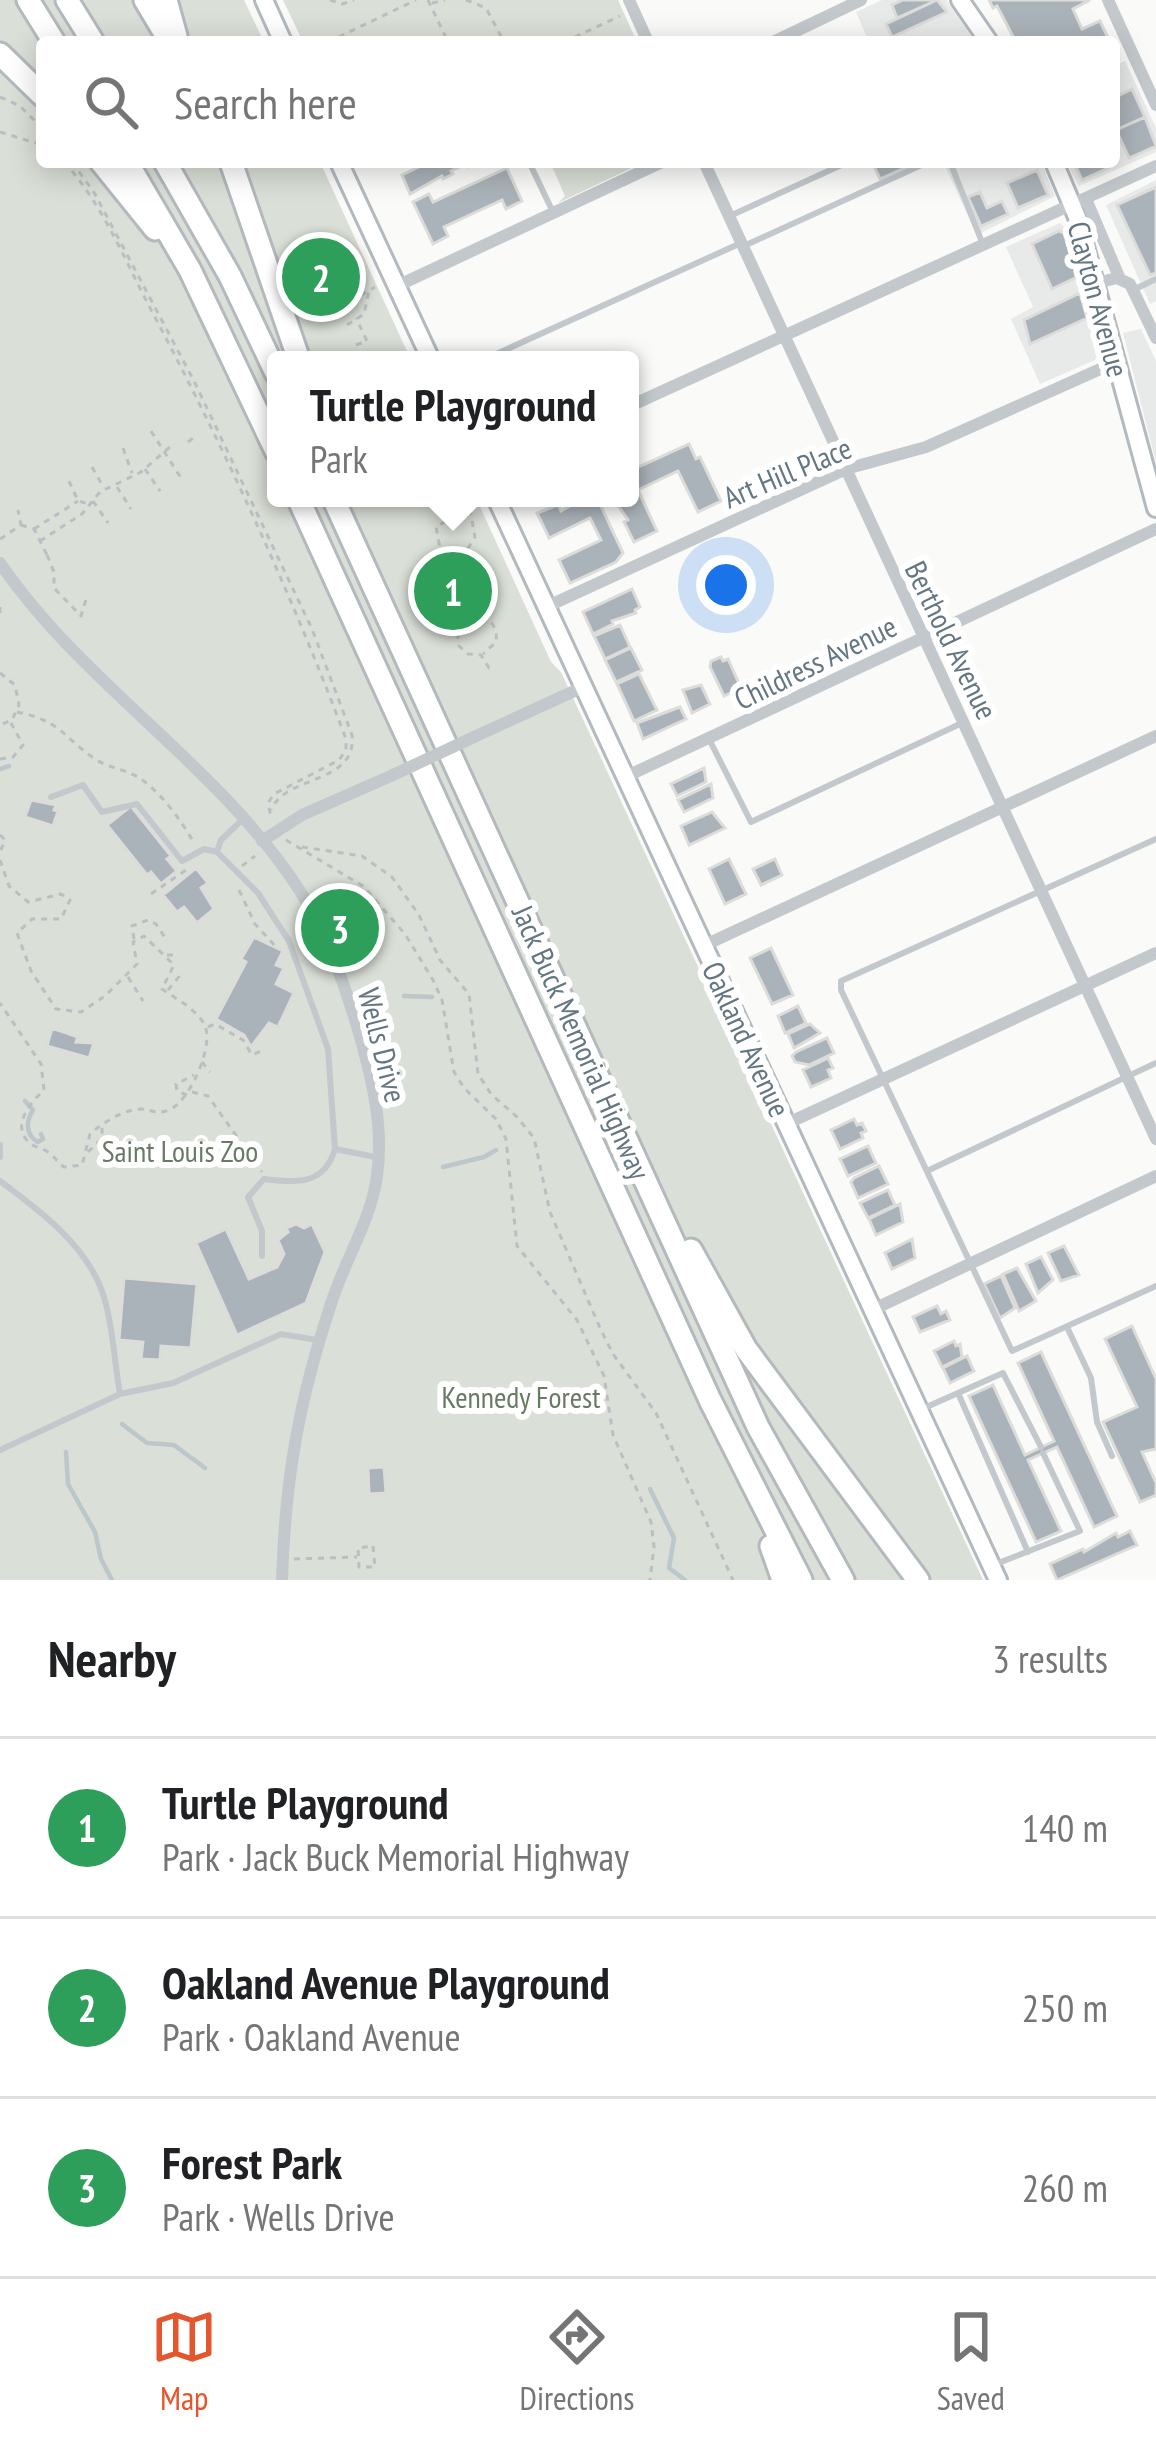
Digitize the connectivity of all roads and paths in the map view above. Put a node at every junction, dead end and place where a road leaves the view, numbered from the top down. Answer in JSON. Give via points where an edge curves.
{"nodes":[{"id":1,"x":28,"y":0,"type":"edge"},
{"id":2,"x":68,"y":0,"type":"edge"},
{"id":3,"x":146,"y":0,"type":"edge"},
{"id":4,"x":166,"y":0,"type":"edge"},
{"id":5,"x":264,"y":0,"type":"edge"},
{"id":6,"x":330,"y":0,"type":"edge"},
{"id":7,"x":354,"y":0,"type":"edge"},
{"id":8,"x":416,"y":0,"type":"edge"},
{"id":9,"x":446,"y":0,"type":"edge"},
{"id":10,"x":466,"y":0,"type":"edge"},
{"id":11,"x":629,"y":0,"type":"edge"},
{"id":12,"x":861,"y":0,"type":"edge"},
{"id":13,"x":960,"y":0,"type":"edge"},
{"id":14,"x":1108,"y":0,"type":"edge"},
{"id":15,"x":429,"y":2,"type":"edge"},
{"id":16,"x":620,"y":16,"type":"dead end"},
{"id":17,"x":50,"y":36,"type":"edge"},
{"id":18,"x":89,"y":36,"type":"edge"},
{"id":19,"x":170,"y":36,"type":"edge"},
{"id":20,"x":173,"y":36,"type":"edge"},
{"id":21,"x":281,"y":36,"type":"edge"},
{"id":22,"x":341,"y":36,"type":"edge"},
{"id":23,"x":445,"y":36,"type":"edge"},
{"id":24,"x":501,"y":36,"type":"edge"},
{"id":25,"x":577,"y":36,"type":"edge"},
{"id":26,"x":645,"y":36,"type":"edge"},
{"id":27,"x":786,"y":36,"type":"edge"},
{"id":28,"x":985,"y":36,"type":"edge"},
{"id":29,"x":0,"y":54,"type":"edge"},
{"id":30,"x":36,"y":89,"type":"edge"},
{"id":31,"x":0,"y":97,"type":"edge"},
{"id":32,"x":1156,"y":105,"type":"edge"},
{"id":33,"x":36,"y":122,"type":"edge"},
{"id":34,"x":0,"y":132,"type":"edge"},
{"id":35,"x":36,"y":143,"type":"edge"},
{"id":36,"x":1156,"y":166,"type":"edge"},
{"id":37,"x":68,"y":168,"type":"edge"},
{"id":38,"x":76,"y":168,"type":"edge"},
{"id":39,"x":106,"y":168,"type":"edge"},
{"id":40,"x":130,"y":168,"type":"edge"},
{"id":41,"x":168,"y":168,"type":"edge"},
{"id":42,"x":233,"y":168,"type":"edge"},
{"id":43,"x":342,"y":168,"type":"edge"},
{"id":44,"x":533,"y":168,"type":"edge"},
{"id":45,"x":649,"y":168,"type":"edge"},
{"id":46,"x":707,"y":168,"type":"edge"},
{"id":47,"x":835,"y":168,"type":"edge"},
{"id":48,"x":915,"y":168,"type":"edge"},
{"id":49,"x":952,"y":168,"type":"edge"},
{"id":50,"x":1058,"y":168,"type":"edge"},
{"id":51,"x":1080,"y":202,"type":"junction"},
{"id":52,"x":553,"y":214,"type":"junction"},
{"id":53,"x":729,"y":217,"type":"junction"},
{"id":54,"x":742,"y":245,"type":"junction"},
{"id":55,"x":983,"y":245,"type":"junction"},
{"id":56,"x":190,"y":271,"type":"junction"},
{"id":57,"x":1120,"y":278,"type":"junction"},
{"id":58,"x":1156,"y":279,"type":"edge"},
{"id":59,"x":1096,"y":283,"type":"junction"},
{"id":60,"x":397,"y":286,"type":"junction"},
{"id":61,"x":1133,"y":290,"type":"junction"},
{"id":62,"x":344,"y":294,"type":"junction"},
{"id":63,"x":356,"y":318,"type":"junction"},
{"id":64,"x":347,"y":326,"type":"dead end"},
{"id":65,"x":784,"y":335,"type":"junction"},
{"id":66,"x":1156,"y":338,"type":"edge"},
{"id":67,"x":356,"y":345,"type":"dead end"},
{"id":68,"x":296,"y":351,"type":"edge"},
{"id":69,"x":427,"y":351,"type":"edge"},
{"id":70,"x":503,"y":351,"type":"edge"},
{"id":71,"x":267,"y":354,"type":"edge"},
{"id":72,"x":1116,"y":362,"type":"junction"},
{"id":73,"x":639,"y":402,"type":"edge"},
{"id":74,"x":151,"y":431,"type":"dead end"},
{"id":75,"x":267,"y":432,"type":"edge"},
{"id":76,"x":196,"y":436,"type":"dead end"},
{"id":77,"x":188,"y":442,"type":"dead end"},
{"id":78,"x":170,"y":447,"type":"dead end"},
{"id":79,"x":123,"y":448,"type":"dead end"},
{"id":80,"x":164,"y":454,"type":"junction"},
{"id":81,"x":92,"y":467,"type":"dead end"},
{"id":82,"x":145,"y":469,"type":"junction"},
{"id":83,"x":846,"y":469,"type":"junction"},
{"id":84,"x":132,"y":475,"type":"junction"},
{"id":85,"x":181,"y":478,"type":"dead end"},
{"id":86,"x":69,"y":481,"type":"dead end"},
{"id":87,"x":117,"y":487,"type":"junction"},
{"id":88,"x":105,"y":490,"type":"junction"},
{"id":89,"x":160,"y":491,"type":"dead end"},
{"id":90,"x":78,"y":501,"type":"junction"},
{"id":91,"x":91,"y":503,"type":"junction"},
{"id":92,"x":302,"y":507,"type":"edge"},
{"id":93,"x":337,"y":507,"type":"edge"},
{"id":94,"x":472,"y":507,"type":"edge"},
{"id":95,"x":500,"y":507,"type":"edge"},
{"id":96,"x":1156,"y":508,"type":"edge"},
{"id":97,"x":18,"y":509,"type":"dead end"},
{"id":98,"x":131,"y":509,"type":"dead end"},
{"id":99,"x":471,"y":516,"type":"junction"},
{"id":100,"x":108,"y":523,"type":"dead end"},
{"id":101,"x":21,"y":526,"type":"junction"},
{"id":102,"x":427,"y":528,"type":"dead end"},
{"id":103,"x":34,"y":529,"type":"junction"},
{"id":104,"x":1156,"y":529,"type":"edge"},
{"id":105,"x":435,"y":530,"type":"junction"},
{"id":106,"x":2,"y":537,"type":"edge"},
{"id":107,"x":40,"y":541,"type":"junction"},
{"id":108,"x":0,"y":563,"type":"edge"},
{"id":109,"x":445,"y":570,"type":"junction"},
{"id":110,"x":455,"y":570,"type":"junction"},
{"id":111,"x":87,"y":596,"type":"dead end"},
{"id":112,"x":473,"y":606,"type":"junction"},
{"id":113,"x":546,"y":607,"type":"junction"},
{"id":114,"x":456,"y":621,"type":"junction"},
{"id":115,"x":923,"y":637,"type":"junction"},
{"id":116,"x":481,"y":655,"type":"junction"},
{"id":117,"x":495,"y":668,"type":"dead end"},
{"id":118,"x":0,"y":673,"type":"edge"},
{"id":119,"x":583,"y":687,"type":"junction"},
{"id":120,"x":17,"y":712,"type":"junction"},
{"id":121,"x":10,"y":722,"type":"junction"},
{"id":122,"x":965,"y":722,"type":"junction"},
{"id":123,"x":0,"y":725,"type":"edge"},
{"id":124,"x":1156,"y":736,"type":"edge"},
{"id":125,"x":709,"y":740,"type":"junction"},
{"id":126,"x":0,"y":759,"type":"edge"},
{"id":127,"x":625,"y":778,"type":"junction"},
{"id":128,"x":51,"y":797,"type":"dead end"},
{"id":129,"x":1004,"y":806,"type":"junction"},
{"id":130,"x":242,"y":820,"type":"junction"},
{"id":131,"x":0,"y":835,"type":"edge"},
{"id":132,"x":1156,"y":839,"type":"edge"},
{"id":133,"x":262,"y":841,"type":"junction"},
{"id":134,"x":0,"y":852,"type":"edge"},
{"id":135,"x":197,"y":852,"type":"junction"},
{"id":136,"x":217,"y":852,"type":"junction"},
{"id":137,"x":255,"y":856,"type":"dead end"},
{"id":138,"x":0,"y":860,"type":"edge"},
{"id":139,"x":240,"y":868,"type":"dead end"},
{"id":140,"x":237,"y":883,"type":"dead end"},
{"id":141,"x":1043,"y":890,"type":"junction"},
{"id":142,"x":151,"y":894,"type":"dead end"},
{"id":143,"x":16,"y":934,"type":"junction"},
{"id":144,"x":166,"y":939,"type":"dead end"},
{"id":145,"x":10,"y":940,"type":"dead end"},
{"id":146,"x":135,"y":940,"type":"junction"},
{"id":147,"x":703,"y":946,"type":"junction"},
{"id":148,"x":277,"y":948,"type":"dead end"},
{"id":149,"x":1156,"y":953,"type":"edge"},
{"id":150,"x":179,"y":955,"type":"dead end"},
{"id":151,"x":165,"y":956,"type":"junction"},
{"id":152,"x":182,"y":973,"type":"dead end"},
{"id":153,"x":128,"y":975,"type":"junction"},
{"id":154,"x":1087,"y":985,"type":"junction"},
{"id":155,"x":168,"y":993,"type":"junction"},
{"id":156,"x":143,"y":1001,"type":"dead end"},
{"id":157,"x":0,"y":1003,"type":"edge"},
{"id":158,"x":206,"y":1028,"type":"junction"},
{"id":159,"x":264,"y":1050,"type":"dead end"},
{"id":160,"x":201,"y":1061,"type":"junction"},
{"id":161,"x":1156,"y":1063,"type":"edge"},
{"id":162,"x":210,"y":1072,"type":"dead end"},
{"id":163,"x":196,"y":1075,"type":"junction"},
{"id":164,"x":1128,"y":1076,"type":"junction"},
{"id":165,"x":884,"y":1079,"type":"junction"},
{"id":166,"x":208,"y":1086,"type":"dead end"},
{"id":167,"x":203,"y":1093,"type":"junction"},
{"id":168,"x":189,"y":1094,"type":"junction"},
{"id":169,"x":103,"y":1115,"type":"dead end"},
{"id":170,"x":108,"y":1121,"type":"junction"},
{"id":171,"x":786,"y":1124,"type":"junction"},
{"id":172,"x":102,"y":1126,"type":"junction"},
{"id":173,"x":1156,"y":1139,"type":"edge"},
{"id":174,"x":0,"y":1144,"type":"edge"},
{"id":175,"x":247,"y":1145,"type":"junction"},
{"id":176,"x":335,"y":1149,"type":"junction"},
{"id":177,"x":88,"y":1152,"type":"junction"},
{"id":178,"x":0,"y":1157,"type":"edge"},
{"id":179,"x":237,"y":1158,"type":"dead end"},
{"id":180,"x":379,"y":1158,"type":"junction"},
{"id":181,"x":636,"y":1162,"type":"junction"},
{"id":182,"x":927,"y":1171,"type":"junction"},
{"id":183,"x":1156,"y":1176,"type":"edge"},
{"id":184,"x":264,"y":1179,"type":"junction"},
{"id":185,"x":0,"y":1181,"type":"edge"},
{"id":186,"x":262,"y":1256,"type":"dead end"},
{"id":187,"x":970,"y":1263,"type":"junction"},
{"id":188,"x":1156,"y":1286,"type":"edge"},
{"id":189,"x":872,"y":1310,"type":"junction"},
{"id":190,"x":1067,"y":1327,"type":"junction"},
{"id":191,"x":320,"y":1341,"type":"junction"},
{"id":192,"x":958,"y":1393,"type":"junction"},
{"id":193,"x":120,"y":1394,"type":"junction"},
{"id":194,"x":919,"y":1410,"type":"junction"},
{"id":195,"x":0,"y":1450,"type":"edge"},
{"id":196,"x":1112,"y":1456,"type":"dead end"},
{"id":197,"x":752,"y":1489,"type":"junction"},
{"id":198,"x":1028,"y":1552,"type":"junction"},
{"id":199,"x":359,"y":1557,"type":"dead end"},
{"id":200,"x":297,"y":1559,"type":"dead end"},
{"id":201,"x":994,"y":1573,"type":"edge"},
{"id":202,"x":282,"y":1580,"type":"edge"},
{"id":203,"x":650,"y":1580,"type":"edge"},
{"id":204,"x":733,"y":1580,"type":"edge"},
{"id":205,"x":782,"y":1580,"type":"edge"},
{"id":206,"x":801,"y":1580,"type":"edge"},
{"id":207,"x":843,"y":1580,"type":"edge"},
{"id":208,"x":918,"y":1580,"type":"edge"}],
"edges":[{"from":1,"to":17,"type":"highway"},
{"from":2,"to":18,"type":"highway"},
{"from":3,"to":19,"type":"highway"},
{"from":4,"to":20,"type":"highway"},
{"from":5,"to":21,"type":"street"},
{"from":6,"to":7,"type":"path"},
{"from":8,"to":22,"type":"path"},
{"from":9,"to":15,"type":"path"},
{"from":10,"to":24,"type":"path","via":[[486,8]]},
{"from":11,"to":26,"type":"street"},
{"from":12,"to":27,"type":"street"},
{"from":13,"to":28,"type":"street"},
{"from":14,"to":32,"type":"street"},
{"from":15,"to":23,"type":"path"},
{"from":16,"to":25,"type":"path"},
{"from":29,"to":30,"type":"highway"},
{"from":31,"to":33,"type":"path"},
{"from":34,"to":35,"type":"path"},
{"from":36,"to":51,"type":"street"},
{"from":37,"to":38,"type":"path","via":[[101,214],[196,398],[308,635],[346,739],[339,760],[274,794],[271,817],[281,796],[342,766],[352,735],[312,629],[195,382]]},
{"from":39,"to":56,"type":"highway"},
{"from":40,"to":56,"type":"highway"},
{"from":41,"to":71,"type":"highway"},
{"from":42,"to":68,"type":"highway"},
{"from":43,"to":60,"type":"street"},
{"from":44,"to":52,"type":"lane"},
{"from":45,"to":52,"type":"street"},
{"from":46,"to":53,"type":"street","name":"Berthold Avenue"},
{"from":47,"to":53,"type":"lane"},
{"from":48,"to":54,"type":"lane"},
{"from":49,"to":55,"type":"lane"},
{"from":50,"to":51,"type":"street","name":"Clayton Avenue"},
{"from":51,"to":55,"type":"street"},
{"from":51,"to":57,"type":"street"},
{"from":51,"to":59,"type":"street","name":"Clayton Avenue"},
{"from":52,"to":60,"type":"street"},
{"from":53,"to":54,"type":"street","name":"Berthold Avenue"},
{"from":54,"to":65,"type":"street","name":"Berthold Avenue"},
{"from":54,"to":70,"type":"lane"},
{"from":55,"to":65,"type":"street"},
{"from":56,"to":75,"type":"highway"},
{"from":57,"to":59,"type":"street"},
{"from":57,"to":61,"type":"street"},
{"from":58,"to":61,"type":"lane"},
{"from":59,"to":72,"type":"street","name":"Clayton Avenue"},
{"from":60,"to":69,"type":"street"},
{"from":61,"to":66,"type":"street"},
{"from":62,"to":62,"type":"path","via":[[339,270],[322,269],[324,291]]},
{"from":62,"to":63,"type":"path","via":[[352,302],[372,289]]},
{"from":63,"to":64,"type":"path"},
{"from":63,"to":67,"type":"path","via":[[367,341]]},
{"from":65,"to":73,"type":"street"},
{"from":65,"to":83,"type":"street","name":"Berthold Avenue"},
{"from":72,"to":83,"type":"street","name":"Art Hill Place","via":[[926,447]]},
{"from":72,"to":96,"type":"street","name":"Clayton Avenue"},
{"from":74,"to":80,"type":"path"},
{"from":76,"to":77,"type":"path"},
{"from":78,"to":80,"type":"path"},
{"from":79,"to":84,"type":"path"},
{"from":80,"to":82,"type":"path"},
{"from":80,"to":85,"type":"path"},
{"from":81,"to":88,"type":"path"},
{"from":82,"to":84,"type":"path"},
{"from":82,"to":89,"type":"path"},
{"from":83,"to":113,"type":"street","name":"Art Hill Place"},
{"from":83,"to":115,"type":"street","name":"Berthold Avenue"},
{"from":84,"to":87,"type":"path"},
{"from":86,"to":90,"type":"path"},
{"from":87,"to":88,"type":"path"},
{"from":87,"to":98,"type":"path"},
{"from":88,"to":91,"type":"path"},
{"from":90,"to":91,"type":"path"},
{"from":90,"to":103,"type":"path"},
{"from":91,"to":100,"type":"path"},
{"from":91,"to":107,"type":"path"},
{"from":92,"to":197,"type":"highway","name":"Jack Buck Memorial Highway"},
{"from":93,"to":181,"type":"highway","name":"Jack Buck Memorial Highway"},
{"from":94,"to":99,"type":"path"},
{"from":95,"to":113,"type":"street","name":"Oakland Avenue"},
{"from":97,"to":101,"type":"path"},
{"from":99,"to":105,"type":"path","via":[[454,516]]},
{"from":99,"to":110,"type":"path","via":[[475,537]]},
{"from":101,"to":103,"type":"path"},
{"from":101,"to":106,"type":"path"},
{"from":102,"to":105,"type":"path"},
{"from":103,"to":107,"type":"path"},
{"from":104,"to":115,"type":"street","name":"Childress Avenue"},
{"from":105,"to":109,"type":"path"},
{"from":107,"to":111,"type":"path","via":[[54,588],[81,616]]},
{"from":108,"to":130,"type":"street","name":"Wells Drive","via":[[65,644]]},
{"from":109,"to":110,"type":"path"},
{"from":109,"to":114,"type":"path","via":[[433,581],[433,603]]},
{"from":110,"to":112,"type":"path"},
{"from":112,"to":114,"type":"path"},
{"from":112,"to":116,"type":"path","via":[[496,632]]},
{"from":113,"to":119,"type":"street","name":"Oakland Avenue"},
{"from":114,"to":116,"type":"path","via":[[459,646]]},
{"from":115,"to":122,"type":"street","name":"Berthold Avenue"},
{"from":115,"to":125,"type":"street","name":"Childress Avenue"},
{"from":116,"to":117,"type":"path"},
{"from":118,"to":120,"type":"path","via":[[16,688]]},
{"from":119,"to":127,"type":"street","name":"Oakland Avenue"},
{"from":119,"to":133,"type":"street","bridge":true,"via":[[302,815]]},
{"from":120,"to":121,"type":"path"},
{"from":120,"to":135,"type":"path","via":[[52,722],[76,746],[143,781]]},
{"from":121,"to":123,"type":"path"},
{"from":121,"to":126,"type":"path","via":[[21,749]]},
{"from":122,"to":125,"type":"lane","via":[[751,822]]},
{"from":122,"to":129,"type":"street","name":"Berthold Avenue"},
{"from":124,"to":129,"type":"street"},
{"from":125,"to":127,"type":"street","name":"Childress Avenue"},
{"from":127,"to":147,"type":"street","name":"Oakland Avenue"},
{"from":128,"to":135,"type":"lane","via":[[83,785],[102,812],[134,802],[182,861]]},
{"from":129,"to":141,"type":"street","name":"Berthold Avenue"},
{"from":129,"to":147,"type":"street"},
{"from":130,"to":133,"type":"street","name":"Wells Drive"},
{"from":130,"to":136,"type":"lane"},
{"from":131,"to":134,"type":"path"},
{"from":132,"to":141,"type":"lane"},
{"from":133,"to":180,"type":"street","name":"Wells Drive","via":[[307,903],[342,978],[376,1100]]},
{"from":135,"to":136,"type":"lane"},
{"from":135,"to":142,"type":"path","via":[[178,878]]},
{"from":136,"to":176,"type":"lane","via":[[273,914],[308,985],[332,1069]]},
{"from":137,"to":139,"type":"path"},
{"from":138,"to":143,"type":"path","via":[[9,886],[28,902],[64,894],[70,900],[63,918],[32,919]]},
{"from":140,"to":148,"type":"path","via":[[255,924]]},
{"from":141,"to":154,"type":"street","name":"Berthold Avenue"},
{"from":141,"to":165,"type":"lane","via":[[841,981]]},
{"from":143,"to":145,"type":"path"},
{"from":143,"to":153,"type":"path","via":[[51,1004],[63,1012],[89,1009]]},
{"from":144,"to":146,"type":"path","via":[[148,920],[133,925]]},
{"from":146,"to":151,"type":"path","via":[[146,937]]},
{"from":146,"to":153,"type":"path","via":[[139,961]]},
{"from":147,"to":171,"type":"street","name":"Oakland Avenue"},
{"from":149,"to":154,"type":"street"},
{"from":150,"to":151,"type":"path"},
{"from":151,"to":155,"type":"path","via":[[175,967],[161,987]]},
{"from":152,"to":155,"type":"path"},
{"from":153,"to":156,"type":"path"},
{"from":154,"to":164,"type":"street","name":"Berthold Avenue"},
{"from":154,"to":165,"type":"street"},
{"from":155,"to":158,"type":"path"},
{"from":157,"to":177,"type":"path","via":[[45,1072],[44,1090],[26,1109],[26,1139],[58,1164],[80,1166]]},
{"from":158,"to":159,"type":"path","via":[[215,1024],[240,1038],[253,1055]]},
{"from":158,"to":160,"type":"path"},
{"from":160,"to":162,"type":"path"},
{"from":160,"to":163,"type":"path"},
{"from":161,"to":164,"type":"lane"},
{"from":163,"to":168,"type":"path"},
{"from":163,"to":168,"type":"path","via":[[175,1086]]},
{"from":164,"to":173,"type":"street","name":"Berthold Avenue"},
{"from":164,"to":182,"type":"lane"},
{"from":165,"to":171,"type":"street"},
{"from":165,"to":182,"type":"lane"},
{"from":166,"to":167,"type":"path"},
{"from":167,"to":168,"type":"path"},
{"from":167,"to":175,"type":"path"},
{"from":168,"to":170,"type":"path","via":[[164,1113],[137,1109]]},
{"from":169,"to":170,"type":"path"},
{"from":170,"to":172,"type":"path"},
{"from":171,"to":189,"type":"street","name":"Oakland Avenue"},
{"from":172,"to":177,"type":"path"},
{"from":172,"to":177,"type":"path","via":[[90,1134]]},
{"from":174,"to":178,"type":"lane"},
{"from":175,"to":179,"type":"path"},
{"from":175,"to":184,"type":"path"},
{"from":176,"to":180,"type":"lane"},
{"from":176,"to":184,"type":"lane","via":[[325,1168],[300,1183]]},
{"from":180,"to":191,"type":"street","name":"Wells Drive","via":[[372,1201]]},
{"from":181,"to":207,"type":"highway","name":"Jack Buck Memorial Highway","via":[[758,1427]]},
{"from":181,"to":208,"type":"highway","via":[[746,1349]]},
{"from":182,"to":187,"type":"lane"},
{"from":183,"to":187,"type":"street"},
{"from":184,"to":186,"type":"lane","via":[[248,1196]]},
{"from":185,"to":193,"type":"lane","via":[[74,1244],[93,1271]]},
{"from":187,"to":189,"type":"street"},
{"from":187,"to":190,"type":"lane","via":[[1012,1351]]},
{"from":188,"to":190,"type":"lane"},
{"from":189,"to":194,"type":"street","name":"Oakland Avenue"},
{"from":190,"to":196,"type":"lane"},
{"from":191,"to":193,"type":"lane","via":[[281,1334],[173,1383]]},
{"from":191,"to":202,"type":"street","name":"Wells Drive","via":[[292,1446]]},
{"from":192,"to":194,"type":"lane"},
{"from":192,"to":198,"type":"lane"},
{"from":192,"to":198,"type":"lane","via":[[1003,1373],[1080,1531]]},
{"from":193,"to":195,"type":"lane"},
{"from":194,"to":201,"type":"street","name":"Oakland Avenue"},
{"from":197,"to":205,"type":"highway"},
{"from":197,"to":206,"type":"highway","name":"Jack Buck Memorial Highway"},
{"from":198,"to":201,"type":"lane"},
{"from":199,"to":200,"type":"path"},
{"from":203,"to":204,"type":"path","via":[[651,1522],[613,1435],[604,1376],[577,1320],[517,1246],[506,1139],[454,1072],[433,980],[363,886],[292,847],[354,854],[382,868],[469,994],[478,1074],[534,1138],[545,1199],[600,1328],[656,1413]]}]}
